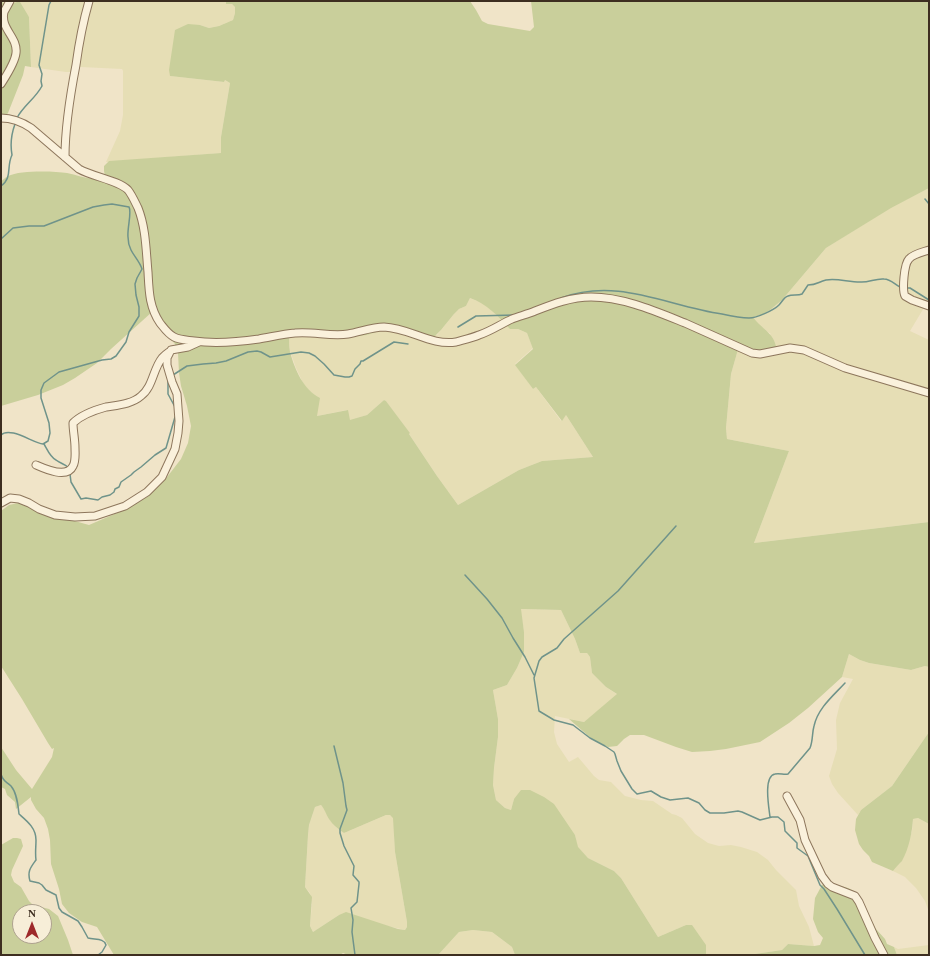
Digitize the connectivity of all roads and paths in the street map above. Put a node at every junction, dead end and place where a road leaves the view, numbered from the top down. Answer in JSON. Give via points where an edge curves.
{"nodes":[{"id":1,"x":10,"y":1,"type":"edge"},
{"id":2,"x":89,"y":1,"type":"edge"},
{"id":3,"x":1,"y":84,"type":"edge"},
{"id":4,"x":1,"y":118,"type":"edge"},
{"id":5,"x":65,"y":157,"type":"junction"},
{"id":6,"x":929,"y":250,"type":"edge"},
{"id":7,"x":929,"y":306,"type":"edge"},
{"id":8,"x":199,"y":342,"type":"junction"},
{"id":9,"x":171,"y":350,"type":"junction"},
{"id":10,"x":929,"y":393,"type":"edge"},
{"id":11,"x":36,"y":465,"type":"dead end"},
{"id":12,"x":1,"y":503,"type":"edge"},
{"id":13,"x":787,"y":796,"type":"dead end"},
{"id":14,"x":884,"y":955,"type":"edge"}],
"edges":[{"from":1,"to":3,"type":"street","via":[[3,20],[15,43],[16,53]]},
{"from":2,"to":5,"type":"street","via":[[70,94]]},
{"from":4,"to":5,"type":"street","via":[[16,120],[31,128]]},
{"from":5,"to":8,"type":"street","via":[[86,172],[118,183],[128,190],[142,218],[149,295],[157,318],[170,335]]},
{"from":6,"to":7,"type":"street","via":[[907,261],[903,290],[905,296]]},
{"from":8,"to":9,"type":"street"},
{"from":8,"to":10,"type":"street","via":[[243,341],[308,332],[339,335],[385,327],[446,343],[479,335],[512,319],[556,303],[580,298],[601,298],[630,303],[673,318],[752,353],[760,354],[790,348],[804,350],[845,368]]},
{"from":9,"to":11,"type":"street","via":[[162,357],[147,391],[141,396],[132,402],[104,408],[78,418],[73,423],[73,468],[58,473]]},
{"from":9,"to":12,"type":"street","via":[[167,365],[178,400],[178,433],[162,476],[147,492],[125,506],[95,516],[54,515],[20,499],[10,498]]},
{"from":13,"to":14,"type":"street","via":[[800,820],[805,840],[822,876],[832,887],[854,896],[859,902]]}]}
